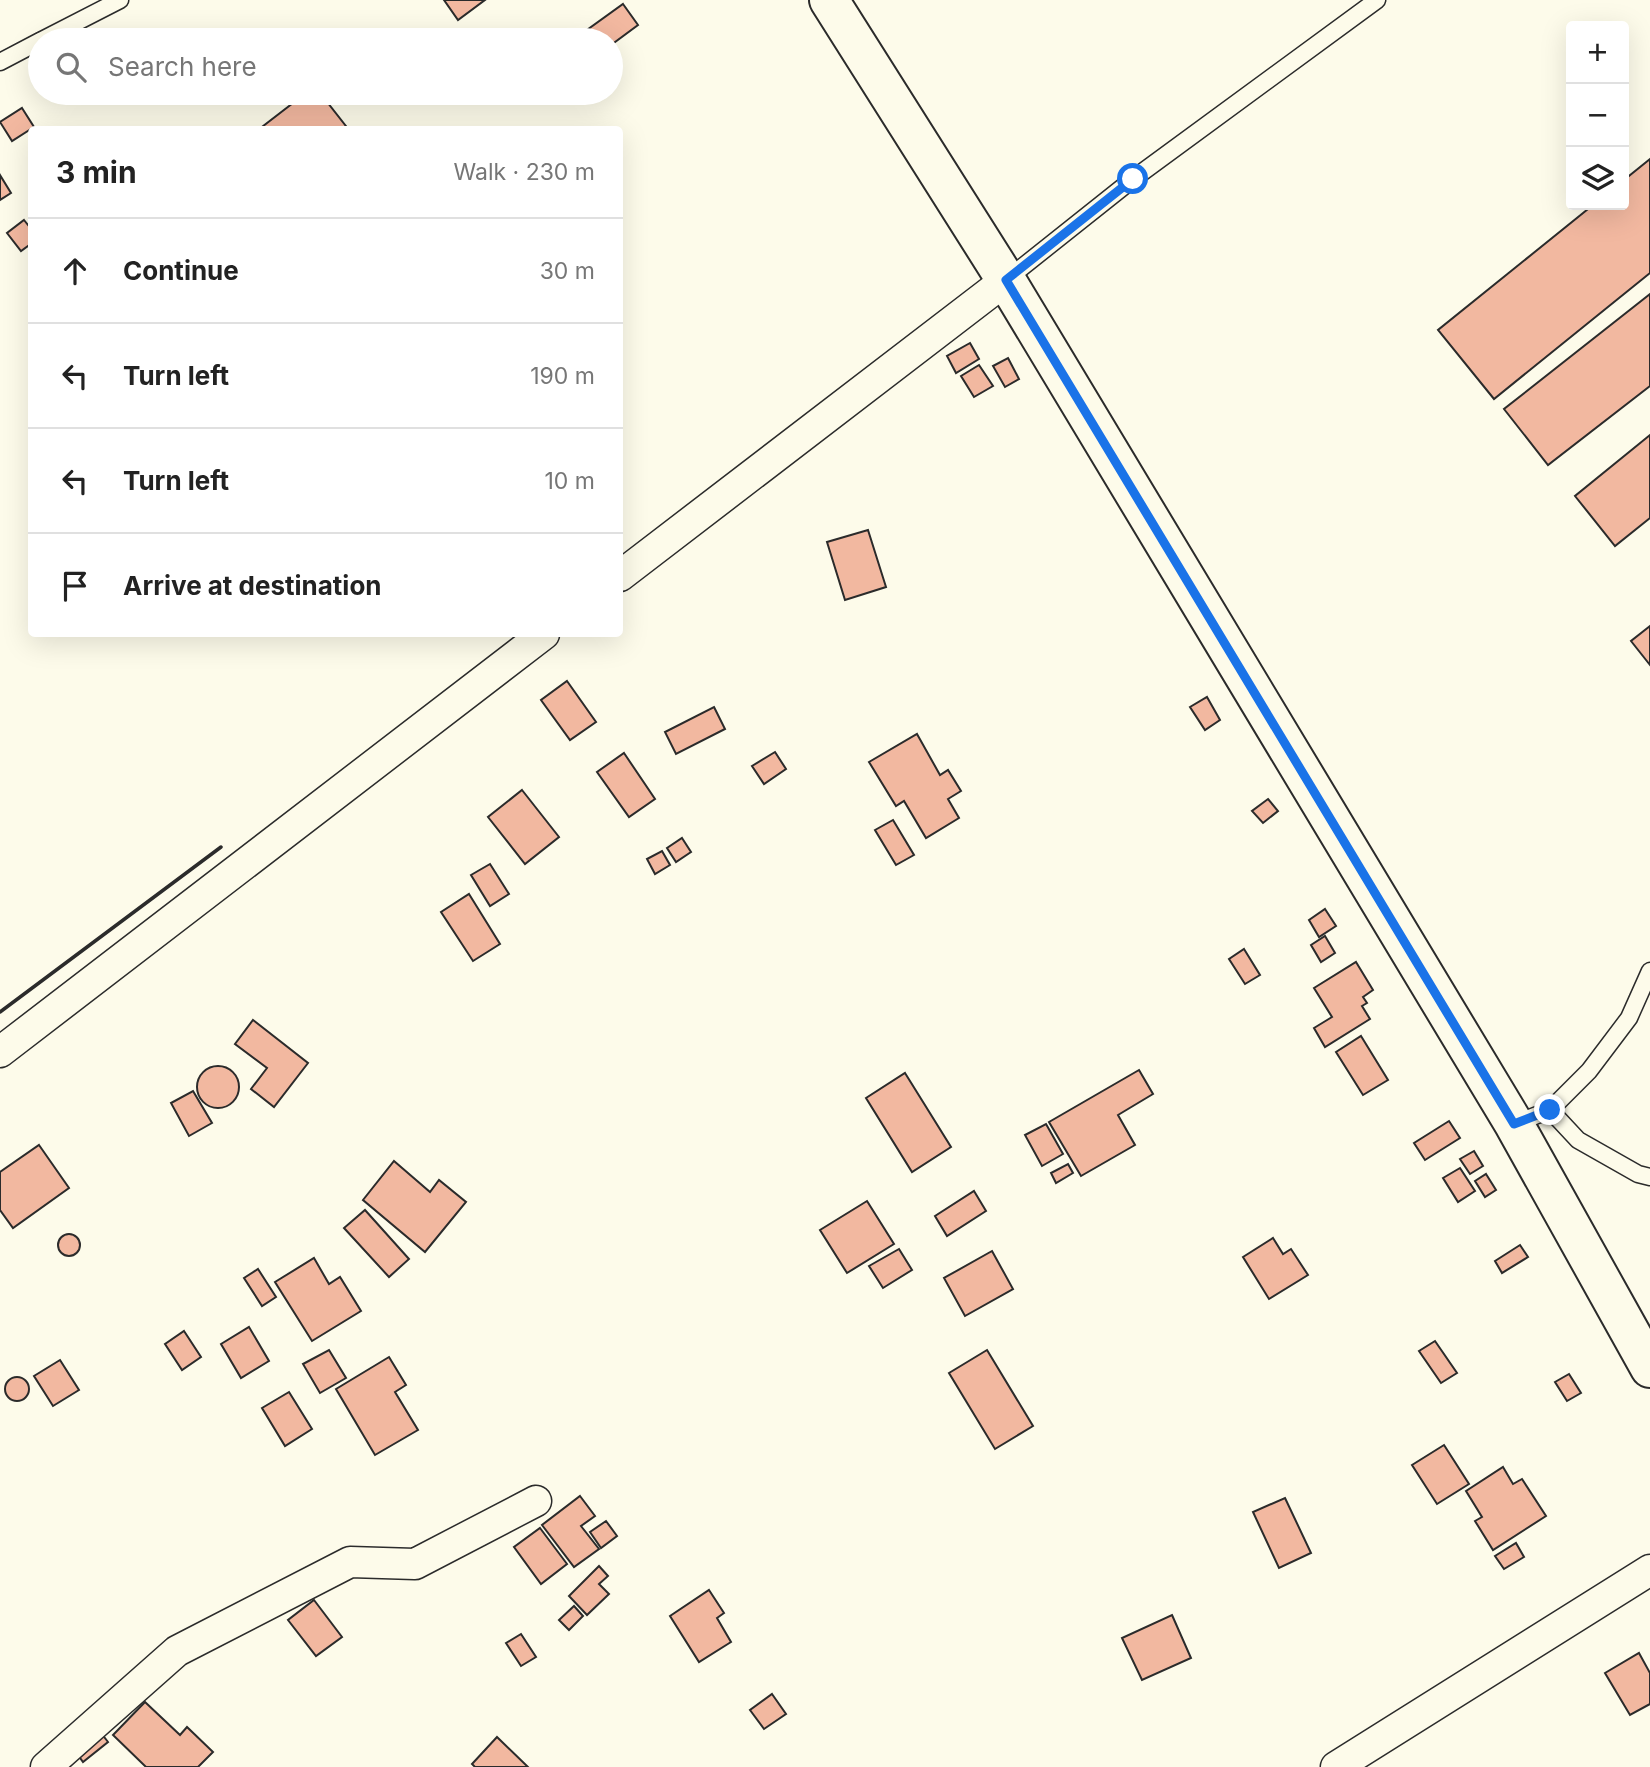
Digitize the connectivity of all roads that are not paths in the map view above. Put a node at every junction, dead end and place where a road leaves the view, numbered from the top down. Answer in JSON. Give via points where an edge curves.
{"nodes":[{"id":1,"x":120,"y":0,"type":"edge"},
{"id":2,"x":829,"y":0,"type":"edge"},
{"id":3,"x":1377,"y":0,"type":"edge"},
{"id":4,"x":66,"y":28,"type":"edge"},
{"id":5,"x":28,"y":48,"type":"edge"},
{"id":6,"x":0,"y":62,"type":"edge"},
{"id":7,"x":1006,"y":280,"type":"junction"},
{"id":8,"x":623,"y":574,"type":"edge"},
{"id":9,"x":540,"y":637,"type":"edge"},
{"id":10,"x":1650,"y":971,"type":"edge"},
{"id":11,"x":0,"y":1052,"type":"edge"},
{"id":12,"x":1550,"y":1110,"type":"junction"},
{"id":13,"x":1514,"y":1124,"type":"junction"},
{"id":14,"x":1650,"y":1177,"type":"edge"},
{"id":15,"x":1650,"y":1368,"type":"edge"},
{"id":16,"x":536,"y":1501,"type":"dead end"},
{"id":17,"x":1650,"y":1570,"type":"edge"},
{"id":18,"x":46,"y":1767,"type":"edge"},
{"id":19,"x":1336,"y":1767,"type":"edge"}],
"edges":[{"from":1,"to":4,"type":"lane"},
{"from":2,"to":7,"type":"main road"},
{"from":3,"to":7,"type":"lane","via":[[1133,179]]},
{"from":5,"to":6,"type":"lane"},
{"from":7,"to":8,"type":"street"},
{"from":7,"to":13,"type":"main road"},
{"from":9,"to":11,"type":"street"},
{"from":10,"to":12,"type":"lane","via":[[1629,1018],[1589,1071]]},
{"from":12,"to":13,"type":"lane"},
{"from":12,"to":14,"type":"lane","via":[[1578,1140]]},
{"from":13,"to":15,"type":"main road"},
{"from":16,"to":18,"type":"street","via":[[415,1564],[350,1562],[177,1651]]},
{"from":17,"to":19,"type":"street"}]}
